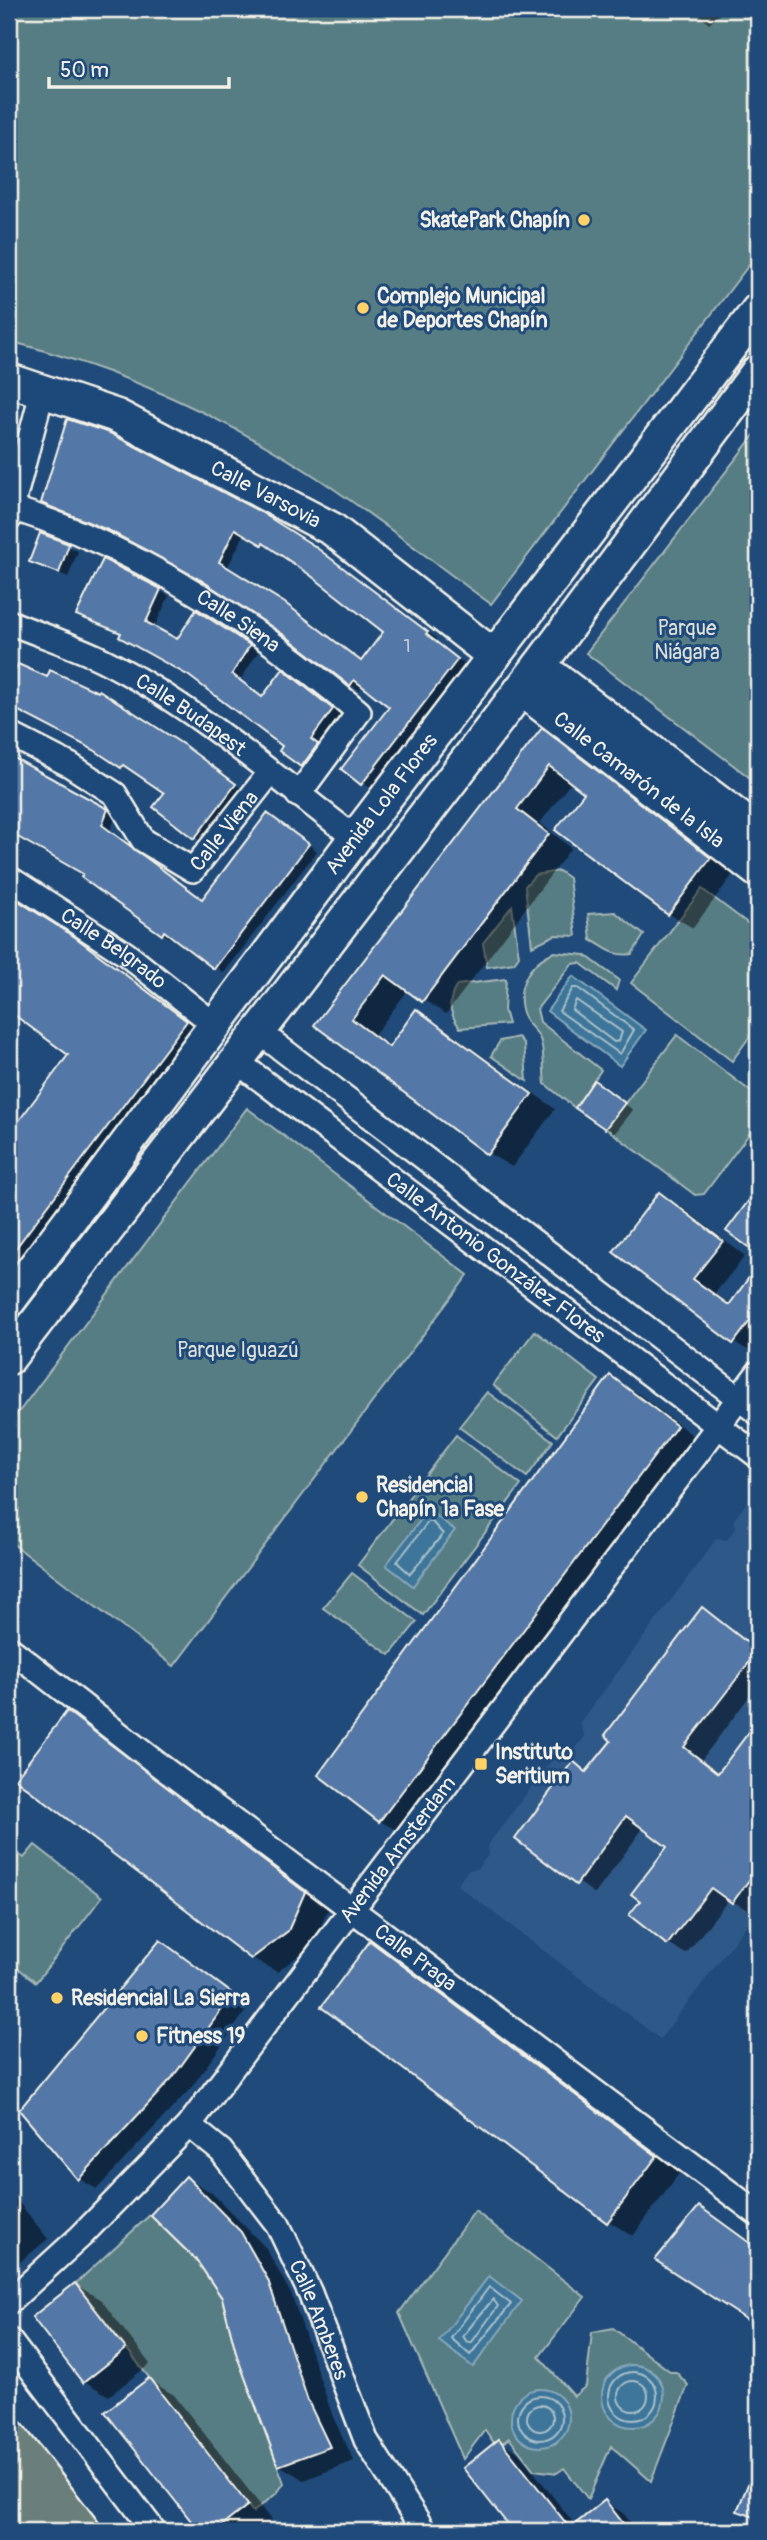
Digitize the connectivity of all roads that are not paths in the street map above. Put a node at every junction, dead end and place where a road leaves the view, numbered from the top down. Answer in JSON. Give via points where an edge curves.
{"nodes":[{"id":1,"x":758,"y":310,"type":"edge"},
{"id":2,"x":758,"y":371,"type":"edge"},
{"id":3,"x":9,"y":380,"type":"edge"},
{"id":4,"x":43,"y":389,"type":"junction"},
{"id":5,"x":10,"y":511,"type":"edge"},
{"id":6,"x":9,"y":622,"type":"edge"},
{"id":7,"x":494,"y":656,"type":"junction"},
{"id":8,"x":530,"y":677,"type":"junction"},
{"id":9,"x":9,"y":734,"type":"edge"},
{"id":10,"x":270,"y":773,"type":"junction"},
{"id":11,"x":298,"y":795,"type":"junction"},
{"id":12,"x":758,"y":832,"type":"edge"},
{"id":13,"x":355,"y":838,"type":"junction"},
{"id":14,"x":758,"y":870,"type":"edge"},
{"id":15,"x":9,"y":877,"type":"edge"},
{"id":16,"x":215,"y":1025,"type":"junction"},
{"id":17,"x":258,"y":1031,"type":"junction"},
{"id":18,"x":235,"y":1060,"type":"junction"},
{"id":19,"x":9,"y":1301,"type":"edge"},
{"id":20,"x":9,"y":1358,"type":"edge"},
{"id":21,"x":758,"y":1373,"type":"edge"},
{"id":22,"x":739,"y":1399,"type":"junction"},
{"id":23,"x":758,"y":1413,"type":"edge"},
{"id":24,"x":718,"y":1425,"type":"junction"},
{"id":25,"x":758,"y":1456,"type":"edge"},
{"id":26,"x":9,"y":1648,"type":"edge"},
{"id":27,"x":354,"y":1908,"type":"junction"},
{"id":28,"x":189,"y":2125,"type":"junction"},
{"id":29,"x":758,"y":2214,"type":"edge"},
{"id":30,"x":9,"y":2302,"type":"edge"},
{"id":31,"x":9,"y":2340,"type":"edge"},
{"id":32,"x":9,"y":2437,"type":"edge"},
{"id":33,"x":9,"y":2487,"type":"edge"},
{"id":34,"x":43,"y":2531,"type":"edge"},
{"id":35,"x":82,"y":2531,"type":"edge"},
{"id":36,"x":155,"y":2531,"type":"edge"},
{"id":37,"x":425,"y":2531,"type":"edge"}],
"edges":[{"from":1,"to":7,"type":"main road","name":"Avenida Lola Flores"},
{"from":2,"to":8,"type":"main road","name":"Avenida Lola Flores"},
{"from":3,"to":4,"type":"main road","name":"Calle Varsovia"},
{"from":4,"to":5,"type":"street"},
{"from":4,"to":7,"type":"main road","name":"Calle Varsovia","via":[[117,416],[332,529]]},
{"from":5,"to":11,"type":"street","name":"Calle Siena","via":[[92,539],[155,570],[245,623],[359,712]]},
{"from":6,"to":10,"type":"street","name":"Calle Budapest","via":[[103,660]]},
{"from":7,"to":13,"type":"main road","name":"Avenida Lola Flores"},
{"from":8,"to":12,"type":"main road","name":"Calle Camarón de la Isla"},
{"from":8,"to":14,"type":"main road","name":"Calle Camarón de la Isla"},
{"from":8,"to":17,"type":"main road","name":"Avenida Lola Flores"},
{"from":9,"to":10,"type":"street","name":"Calle Viena","via":[[115,794],[143,840],[193,870]]},
{"from":10,"to":11,"type":"street","name":"Calle Budapest"},
{"from":11,"to":13,"type":"street","name":"Calle Budapest"},
{"from":13,"to":16,"type":"main road","name":"Avenida Lola Flores"},
{"from":15,"to":16,"type":"street","name":"Calle Belgrado","via":[[126,954]]},
{"from":16,"to":19,"type":"main road","name":"Avenida Lola Flores"},
{"from":17,"to":18,"type":"main road","name":"Avenida Lola Flores"},
{"from":17,"to":22,"type":"street","name":"Calle Antonio González Flores"},
{"from":18,"to":20,"type":"main road","name":"Avenida Lola Flores"},
{"from":18,"to":24,"type":"street","name":"Calle Antonio González Flores"},
{"from":21,"to":22,"type":"street","name":"Avenida Amsterdam"},
{"from":22,"to":23,"type":"street","name":"Calle Antonio González Flores"},
{"from":22,"to":24,"type":"street","name":"Avenida Amsterdam"},
{"from":24,"to":25,"type":"street","name":"Calle Antonio González Flores"},
{"from":24,"to":27,"type":"street","name":"Avenida Amsterdam"},
{"from":26,"to":27,"type":"street","name":"Calle Praga"},
{"from":27,"to":28,"type":"street","name":"Avenida Amsterdam"},
{"from":27,"to":29,"type":"street","name":"Calle Praga"},
{"from":28,"to":30,"type":"street","name":"Avenida Amsterdam"},
{"from":28,"to":37,"type":"street","name":"Calle Amberes","via":[[221,2151],[278,2225],[310,2293],[366,2440]]},
{"from":31,"to":36,"type":"street"},
{"from":32,"to":35,"type":"main road"},
{"from":33,"to":34,"type":"main road"}]}
